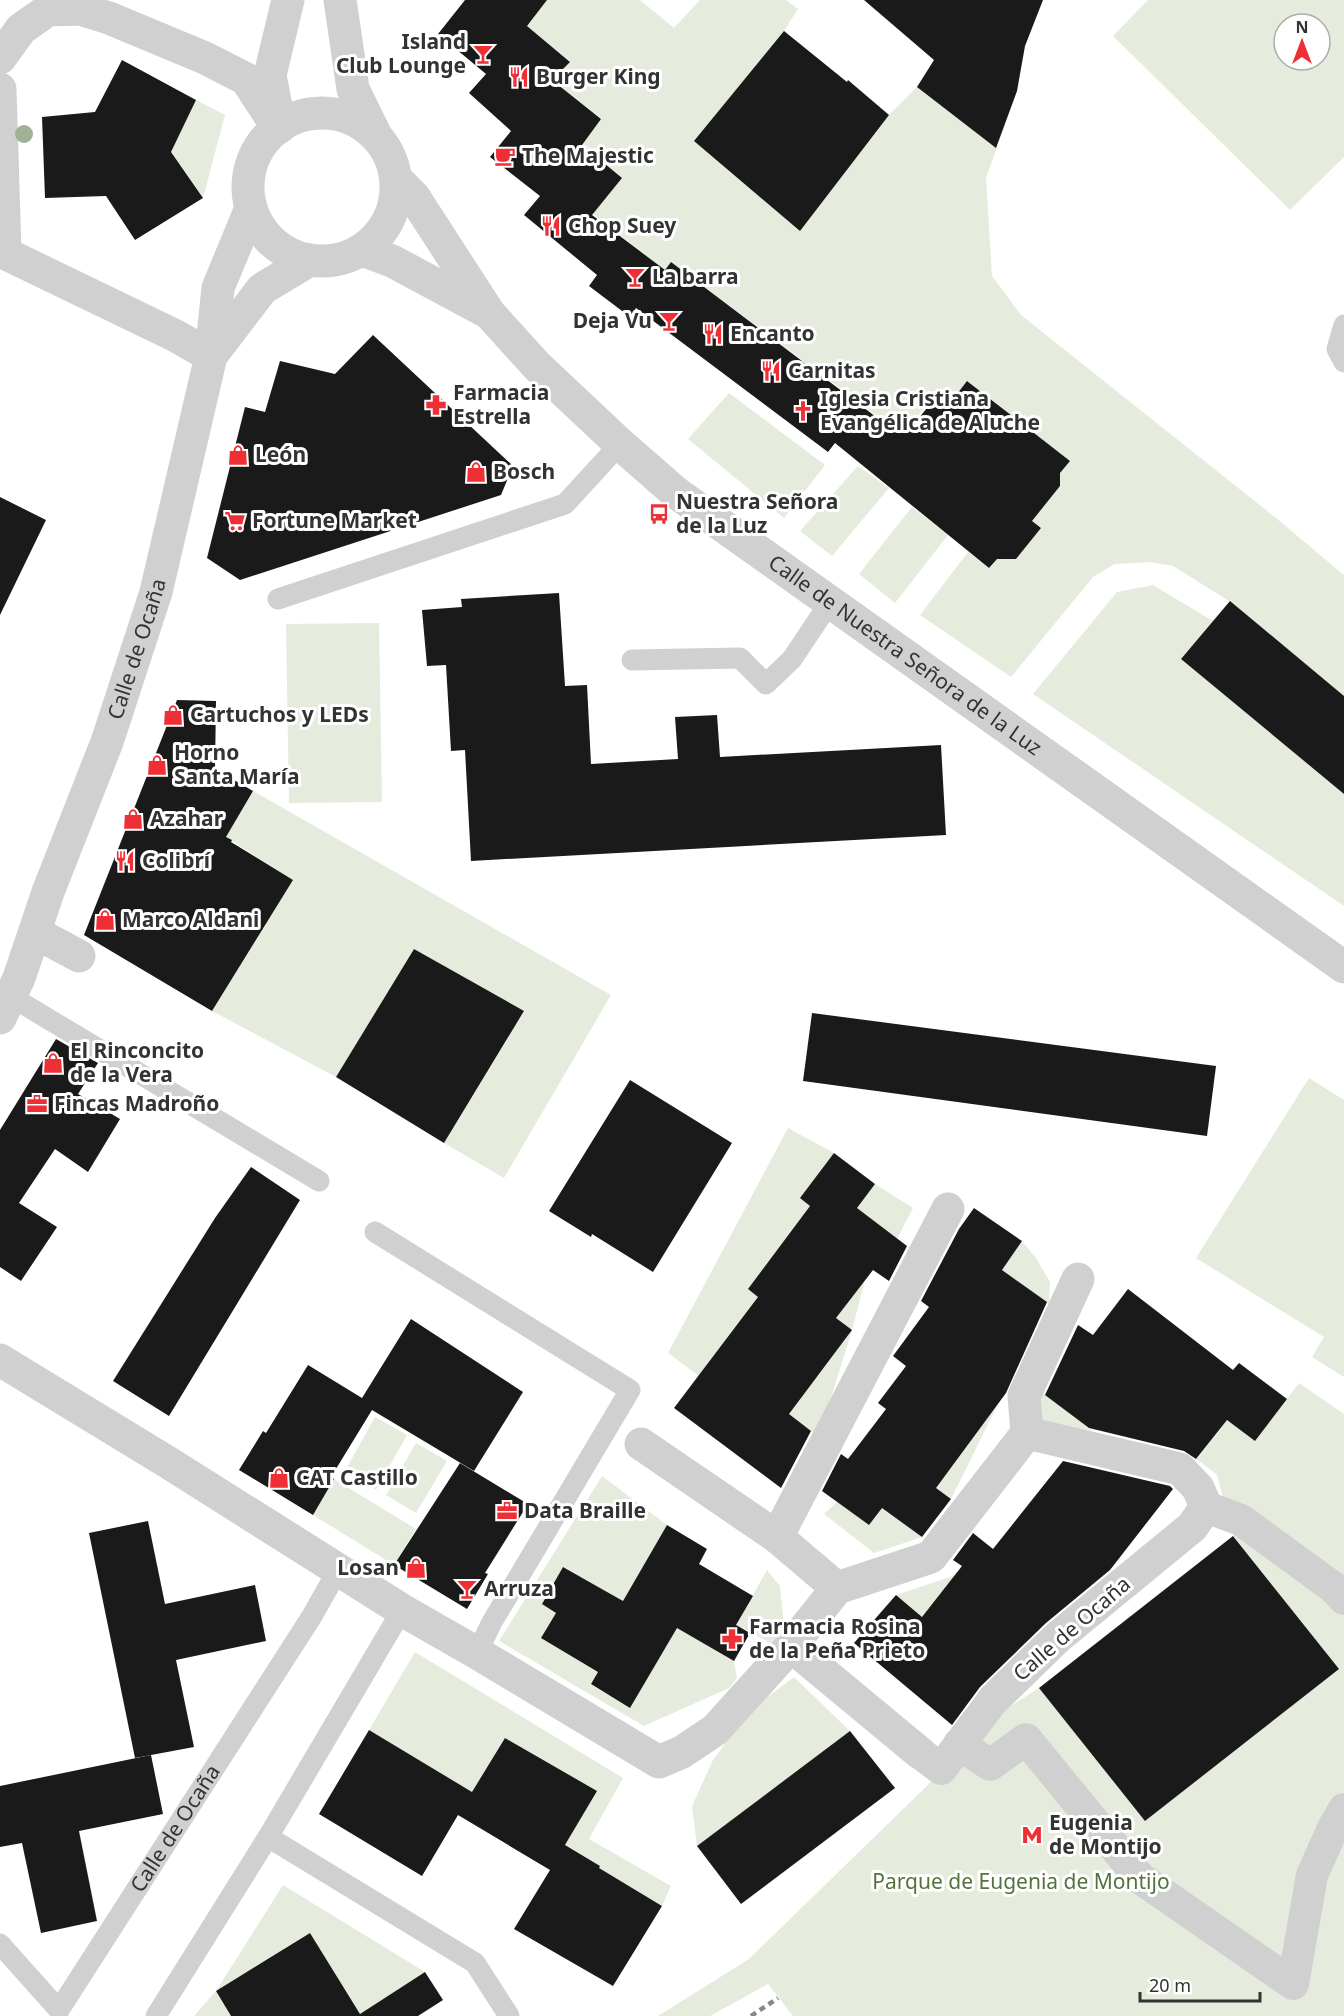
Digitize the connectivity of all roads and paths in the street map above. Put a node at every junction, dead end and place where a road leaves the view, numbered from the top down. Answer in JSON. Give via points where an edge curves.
{"nodes":[{"id":1,"x":288,"y":0,"type":"edge"},
{"id":2,"x":340,"y":0,"type":"edge"},
{"id":3,"x":0,"y":58,"type":"edge"},
{"id":4,"x":0,"y":89,"type":"edge"},
{"id":5,"x":279,"y":127,"type":"junction"},
{"id":6,"x":376,"y":136,"type":"junction"},
{"id":7,"x":396,"y":179,"type":"junction"},
{"id":8,"x":251,"y":208,"type":"junction"},
{"id":9,"x":362,"y":250,"type":"junction"},
{"id":10,"x":3,"y":252,"type":"edge"},
{"id":11,"x":310,"y":260,"type":"junction"},
{"id":12,"x":489,"y":313,"type":"junction"},
{"id":13,"x":1344,"y":325,"type":"edge"},
{"id":14,"x":211,"y":356,"type":"junction"},
{"id":15,"x":1344,"y":362,"type":"edge"},
{"id":16,"x":620,"y":444,"type":"junction"},
{"id":17,"x":278,"y":600,"type":"dead end"},
{"id":18,"x":830,"y":602,"type":"junction"},
{"id":19,"x":632,"y":660,"type":"dead end"},
{"id":20,"x":36,"y":933,"type":"junction"},
{"id":21,"x":79,"y":957,"type":"dead end"},
{"id":22,"x":1344,"y":967,"type":"edge"},
{"id":23,"x":7,"y":990,"type":"edge"},
{"id":24,"x":319,"y":1181,"type":"dead end"},
{"id":25,"x":948,"y":1209,"type":"dead end"},
{"id":26,"x":375,"y":1232,"type":"dead end"},
{"id":27,"x":1078,"y":1279,"type":"dead end"},
{"id":28,"x":0,"y":1360,"type":"edge"},
{"id":29,"x":1027,"y":1433,"type":"junction"},
{"id":30,"x":641,"y":1444,"type":"dead end"},
{"id":31,"x":1206,"y":1507,"type":"junction"},
{"id":32,"x":777,"y":1537,"type":"junction"},
{"id":33,"x":338,"y":1570,"type":"junction"},
{"id":34,"x":837,"y":1588,"type":"junction"},
{"id":35,"x":1344,"y":1599,"type":"edge"},
{"id":36,"x":402,"y":1610,"type":"junction"},
{"id":37,"x":791,"y":1646,"type":"junction"},
{"id":38,"x":477,"y":1653,"type":"junction"},
{"id":39,"x":993,"y":1700,"type":"joint"},
{"id":40,"x":959,"y":1744,"type":"junction"},
{"id":41,"x":920,"y":1753,"type":"joint"},
{"id":42,"x":1344,"y":1809,"type":"edge"},
{"id":43,"x":267,"y":1838,"type":"junction"},
{"id":44,"x":0,"y":1944,"type":"edge"},
{"id":45,"x":156,"y":2016,"type":"edge"},
{"id":46,"x":509,"y":2016,"type":"edge"}],
"edges":[{"from":1,"to":5,"type":"street","via":[[270,75]]},
{"from":2,"to":6,"type":"street","via":[[353,89]]},
{"from":3,"to":5,"type":"street","via":[[21,29],[48,10],[80,9],[120,22],[246,79]]},
{"from":4,"to":10,"type":"street"},
{"from":5,"to":6,"type":"street","via":[[319,113],[340,115],[360,123]]},
{"from":5,"to":8,"type":"street","via":[[263,142],[252,162],[248,185]]},
{"from":6,"to":7,"type":"street","via":[[390,156]]},
{"from":7,"to":9,"type":"street","via":[[396,199],[389,219],[378,237]]},
{"from":7,"to":12,"type":"street","via":[[414,197]]},
{"from":8,"to":11,"type":"street","via":[[259,226],[273,242],[290,254]]},
{"from":8,"to":14,"type":"street","name":"Calle de Ocaña","via":[[218,288]]},
{"from":9,"to":11,"type":"street","via":[[328,261]]},
{"from":9,"to":12,"type":"street","via":[[392,261]]},
{"from":10,"to":14,"type":"street"},
{"from":11,"to":14,"type":"street","name":"Calle de Ocaña","via":[[262,290]]},
{"from":12,"to":16,"type":"street","name":"Calle de Nuestra Señora de la Luz","via":[[537,366]]},
{"from":13,"to":15,"type":"lane","via":[[1337,349]]},
{"from":14,"to":20,"type":"street","name":"Calle de Ocaña","via":[[156,592],[107,742],[48,892]]},
{"from":16,"to":17,"type":"lane","via":[[565,504]]},
{"from":16,"to":18,"type":"street","name":"Calle de Nuestra Señora de la Luz","via":[[675,492]]},
{"from":18,"to":19,"type":"lane","via":[[792,659],[766,684],[740,658]]},
{"from":18,"to":22,"type":"street","name":"Calle de Nuestra Señora de la Luz"},
{"from":20,"to":21,"type":"street"},
{"from":20,"to":23,"type":"street","name":"Calle de Ocaña"},
{"from":23,"to":24,"type":"lane"},
{"from":25,"to":32,"type":"street"},
{"from":26,"to":38,"type":"lane","via":[[630,1390]]},
{"from":27,"to":29,"type":"street","via":[[1024,1396]]},
{"from":28,"to":33,"type":"street"},
{"from":29,"to":31,"type":"street","via":[[1180,1468],[1198,1488]]},
{"from":29,"to":34,"type":"street","via":[[930,1557]]},
{"from":30,"to":32,"type":"street"},
{"from":31,"to":35,"type":"street","via":[[1241,1520]]},
{"from":31,"to":39,"type":"street","name":"Calle de Ocaña","via":[[1192,1527],[1058,1637]]},
{"from":32,"to":34,"type":"street"},
{"from":33,"to":36,"type":"street"},
{"from":33,"to":44,"type":"lane","name":"Calle de Ocaña","via":[[59,2010]]},
{"from":34,"to":37,"type":"street"},
{"from":36,"to":38,"type":"street"},
{"from":36,"to":43,"type":"lane"},
{"from":37,"to":38,"type":"street","via":[[715,1730],[682,1752],[658,1762]]},
{"from":37,"to":41,"type":"street","name":"Calle de Ocaña"},
{"from":39,"to":40,"type":"street","name":"Calle de Ocaña"},
{"from":40,"to":41,"type":"street","name":"Calle de Ocaña","via":[[941,1769]]},
{"from":40,"to":42,"type":"street","via":[[990,1765],[1026,1739],[1140,1878],[1293,1984],[1312,1875]]},
{"from":43,"to":45,"type":"lane"},
{"from":43,"to":46,"type":"lane","via":[[475,1963]]}]}
